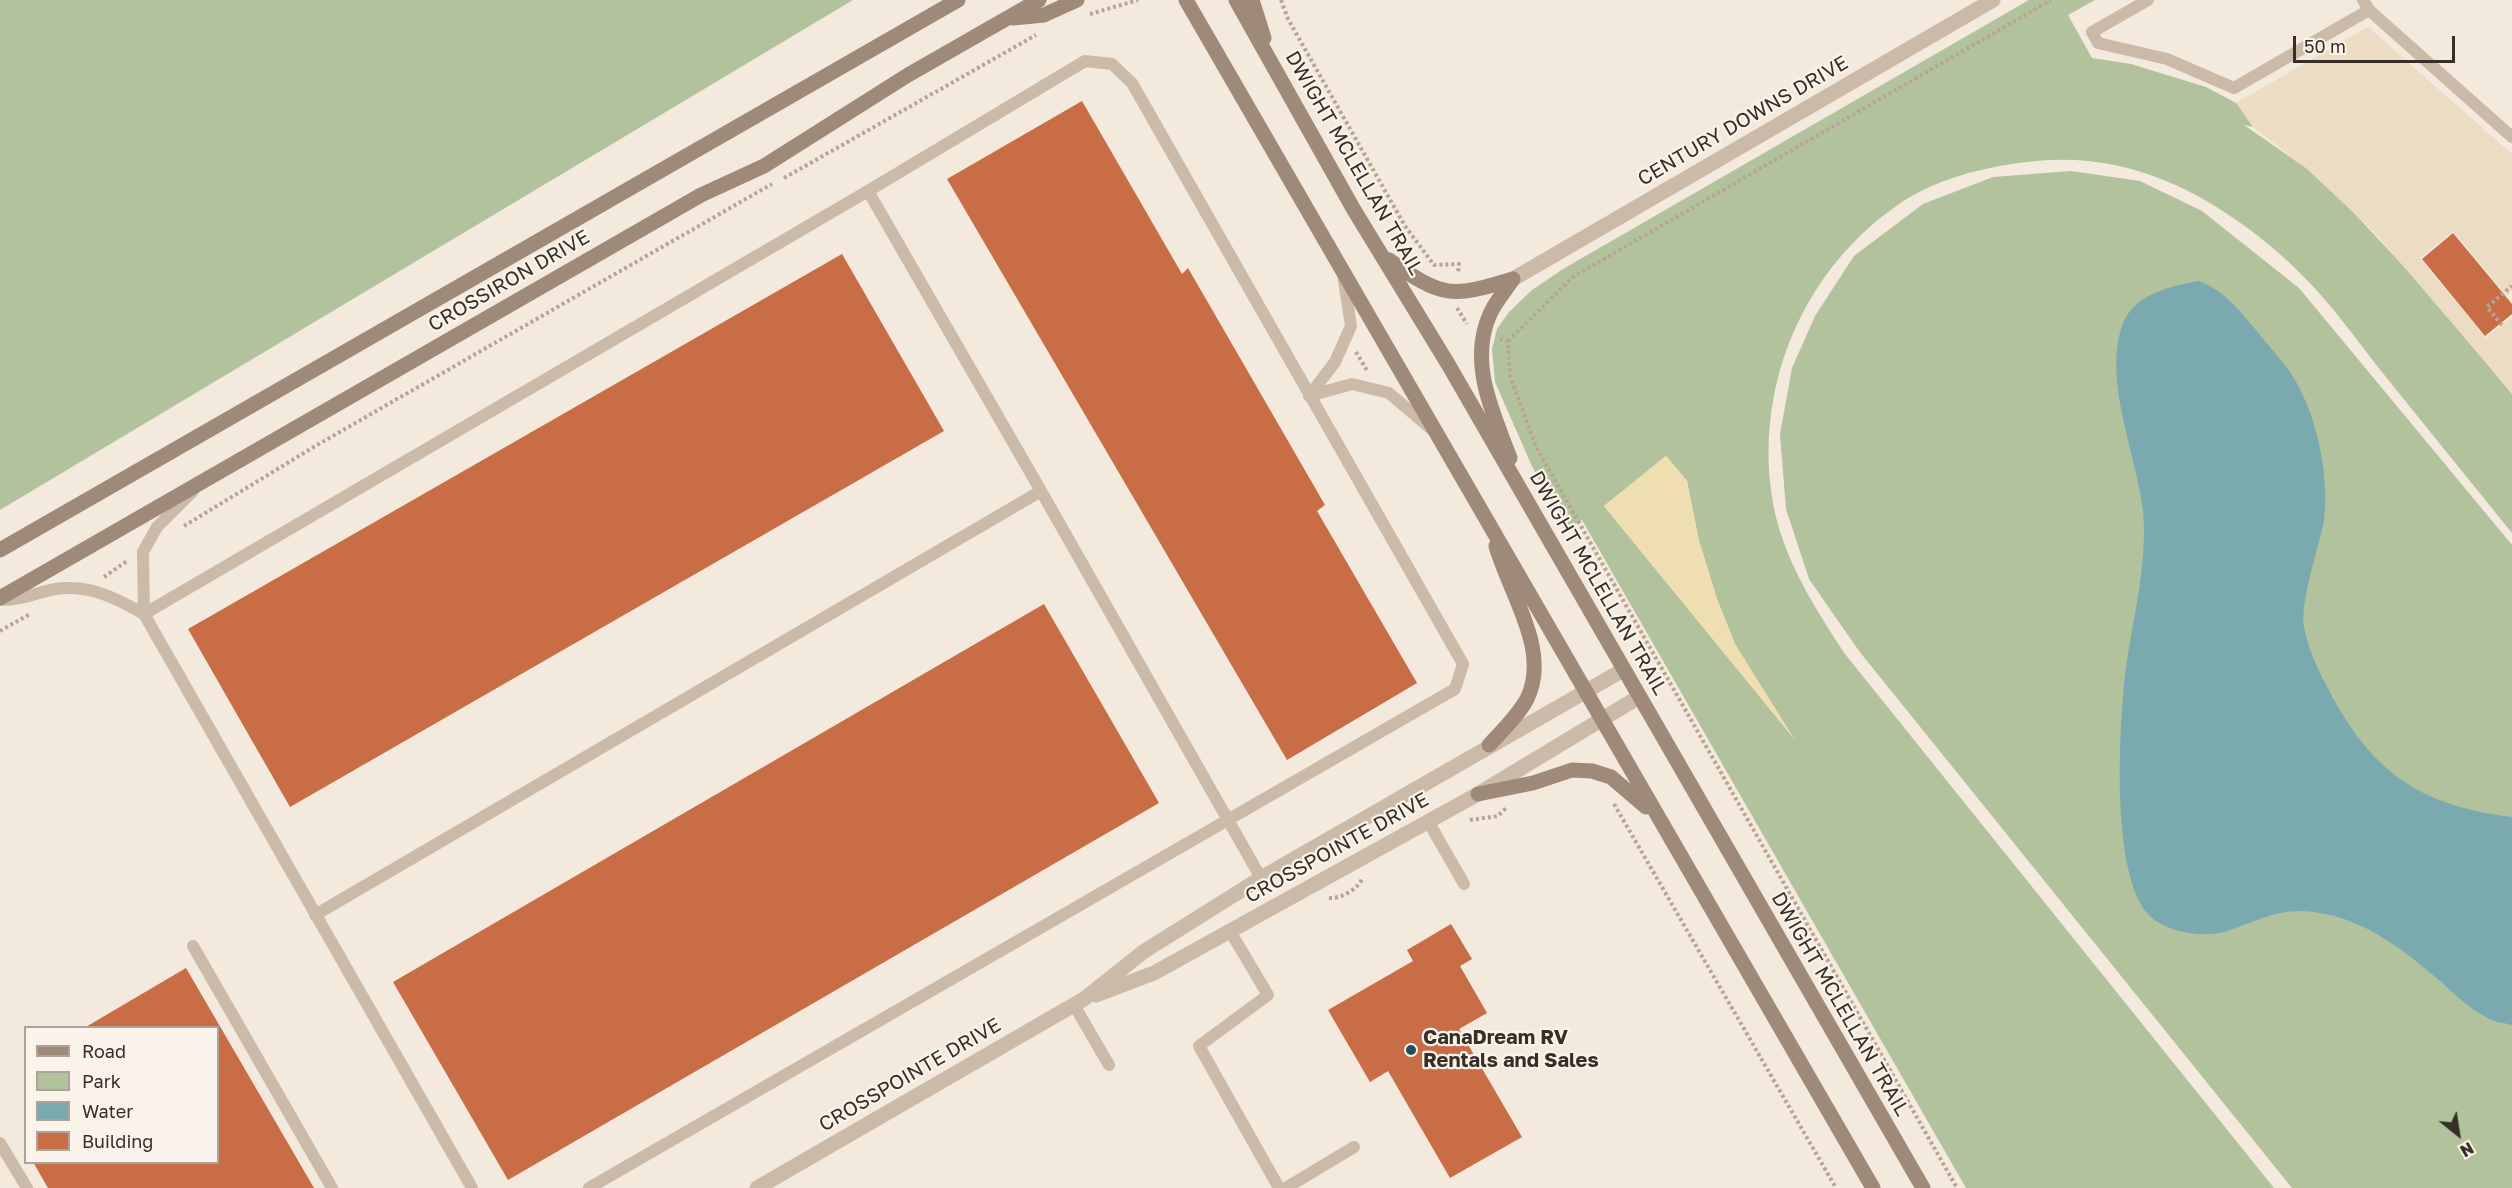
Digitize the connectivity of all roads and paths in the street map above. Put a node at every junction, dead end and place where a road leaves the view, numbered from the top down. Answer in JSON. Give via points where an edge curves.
{"nodes":[{"id":1,"x":958,"y":0,"type":"edge"},
{"id":2,"x":1039,"y":0,"type":"edge"},
{"id":3,"x":1077,"y":0,"type":"edge"},
{"id":4,"x":1138,"y":0,"type":"edge"},
{"id":5,"x":1174,"y":0,"type":"edge"},
{"id":6,"x":1186,"y":0,"type":"edge"},
{"id":7,"x":1236,"y":0,"type":"edge"},
{"id":8,"x":1252,"y":0,"type":"edge"},
{"id":9,"x":1281,"y":0,"type":"edge"},
{"id":10,"x":1993,"y":0,"type":"edge"},
{"id":11,"x":2051,"y":0,"type":"edge"},
{"id":12,"x":2148,"y":0,"type":"edge"},
{"id":13,"x":2366,"y":5,"type":"edge"},
{"id":14,"x":1081,"y":17,"type":"dead end"},
{"id":15,"x":1007,"y":19,"type":"junction"},
{"id":16,"x":1044,"y":31,"type":"dead end"},
{"id":17,"x":1208,"y":37,"type":"junction"},
{"id":18,"x":1270,"y":61,"type":"junction"},
{"id":19,"x":2512,"y":137,"type":"edge"},
{"id":20,"x":868,"y":191,"type":"junction"},
{"id":21,"x":1384,"y":257,"type":"junction"},
{"id":22,"x":1342,"y":270,"type":"junction"},
{"id":23,"x":1458,"y":272,"type":"dead end"},
{"id":24,"x":1513,"y":279,"type":"junction"},
{"id":25,"x":2512,"y":286,"type":"edge"},
{"id":26,"x":2502,"y":325,"type":"dead end"},
{"id":27,"x":1484,"y":333,"type":"junction"},
{"id":28,"x":1508,"y":341,"type":"junction"},
{"id":29,"x":1354,"y":350,"type":"dead end"},
{"id":30,"x":1370,"y":375,"type":"dead end"},
{"id":31,"x":1309,"y":396,"type":"junction"},
{"id":32,"x":1437,"y":434,"type":"junction"},
{"id":33,"x":202,"y":482,"type":"junction"},
{"id":34,"x":1041,"y":491,"type":"junction"},
{"id":35,"x":1525,"y":499,"type":"junction"},
{"id":36,"x":1490,"y":525,"type":"junction"},
{"id":37,"x":175,"y":531,"type":"dead end"},
{"id":38,"x":0,"y":550,"type":"edge"},
{"id":39,"x":143,"y":552,"type":"junction"},
{"id":40,"x":86,"y":588,"type":"junction"},
{"id":41,"x":0,"y":599,"type":"edge"},
{"id":42,"x":144,"y":614,"type":"junction"},
{"id":43,"x":1623,"y":670,"type":"junction"},
{"id":44,"x":1586,"y":692,"type":"junction"},
{"id":45,"x":1639,"y":697,"type":"junction"},
{"id":46,"x":1602,"y":719,"type":"junction"},
{"id":47,"x":1489,"y":746,"type":"junction"},
{"id":48,"x":1478,"y":794,"type":"junction"},
{"id":49,"x":1612,"y":802,"type":"dead end"},
{"id":50,"x":1510,"y":804,"type":"dead end"},
{"id":51,"x":1227,"y":819,"type":"junction"},
{"id":52,"x":1469,"y":820,"type":"dead end"},
{"id":53,"x":1428,"y":821,"type":"junction"},
{"id":54,"x":1663,"y":824,"type":"junction"},
{"id":55,"x":1363,"y":876,"type":"dead end"},
{"id":56,"x":1261,"y":878,"type":"junction"},
{"id":57,"x":1464,"y":884,"type":"dead end"},
{"id":58,"x":1324,"y":898,"type":"dead end"},
{"id":59,"x":315,"y":915,"type":"junction"},
{"id":60,"x":1230,"y":931,"type":"junction"},
{"id":61,"x":193,"y":946,"type":"dead end"},
{"id":62,"x":1079,"y":1002,"type":"junction"},
{"id":63,"x":1109,"y":1065,"type":"dead end"},
{"id":64,"x":0,"y":1143,"type":"edge"},
{"id":65,"x":1354,"y":1147,"type":"dead end"},
{"id":66,"x":27,"y":1188,"type":"edge"},
{"id":67,"x":332,"y":1188,"type":"edge"},
{"id":68,"x":472,"y":1188,"type":"edge"},
{"id":69,"x":589,"y":1188,"type":"edge"},
{"id":70,"x":757,"y":1188,"type":"edge"},
{"id":71,"x":1279,"y":1188,"type":"edge"},
{"id":72,"x":1286,"y":1188,"type":"edge"},
{"id":73,"x":1836,"y":1188,"type":"edge"},
{"id":74,"x":1873,"y":1188,"type":"edge"},
{"id":75,"x":1923,"y":1188,"type":"edge"},
{"id":76,"x":1957,"y":1188,"type":"edge"}],
"edges":[{"from":1,"to":38,"type":"main road","name":"CROSSIRON DRIVE"},
{"from":2,"to":15,"type":"main road","name":"CROSSIRON DRIVE"},
{"from":3,"to":15,"type":"main road","via":[[1044,15]]},
{"from":4,"to":14,"type":"path"},
{"from":5,"to":17,"type":"main road"},
{"from":6,"to":17,"type":"main road"},
{"from":7,"to":18,"type":"main road","name":"DWIGHT MCLELLAN TRAIL"},
{"from":8,"to":18,"type":"main road"},
{"from":9,"to":23,"type":"path","via":[[1288,19],[1405,226],[1434,265],[1459,264]]},
{"from":10,"to":24,"type":"street","name":"CENTURY DOWNS DRIVE"},
{"from":11,"to":28,"type":"path","via":[[1573,276]]},
{"from":12,"to":13,"type":"lane","via":[[2092,32],[2098,43],[2167,59],[2234,88]]},
{"from":13,"to":19,"type":"lane"},
{"from":15,"to":33,"type":"main road","name":"CROSSIRON DRIVE","via":[[908,75],[764,166],[701,195]]},
{"from":16,"to":37,"type":"path","via":[[317,445]]},
{"from":17,"to":22,"type":"main road"},
{"from":18,"to":21,"type":"main road","name":"DWIGHT MCLELLAN TRAIL"},
{"from":20,"to":31,"type":"lane","via":[[1085,61],[1112,64],[1132,83]]},
{"from":20,"to":34,"type":"lane"},
{"from":20,"to":42,"type":"lane"},
{"from":21,"to":24,"type":"main road","via":[[1434,288],[1458,293]]},
{"from":21,"to":35,"type":"main road","name":"DWIGHT MCLELLAN TRAIL"},
{"from":22,"to":31,"type":"lane","via":[[1351,326],[1335,362]]},
{"from":22,"to":32,"type":"main road"},
{"from":24,"to":27,"type":"main road","via":[[1490,314]]},
{"from":25,"to":26,"type":"path","via":[[2487,307]]},
{"from":27,"to":28,"type":"path"},
{"from":27,"to":35,"type":"main road","via":[[1481,364],[1485,390]]},
{"from":28,"to":76,"type":"path","via":[[1510,376],[1536,447]]},
{"from":29,"to":30,"type":"path"},
{"from":31,"to":32,"type":"lane","via":[[1352,384],[1389,393]]},
{"from":31,"to":51,"type":"lane","via":[[1462,664],[1455,689]]},
{"from":32,"to":36,"type":"main road"},
{"from":33,"to":39,"type":"lane","via":[[157,527]]},
{"from":33,"to":41,"type":"main road","name":"CROSSIRON DRIVE"},
{"from":34,"to":51,"type":"lane"},
{"from":34,"to":59,"type":"lane"},
{"from":35,"to":43,"type":"main road","name":"DWIGHT MCLELLAN TRAIL"},
{"from":36,"to":44,"type":"main road"},
{"from":36,"to":47,"type":"main road","via":[[1504,573],[1531,636],[1535,665],[1527,699]]},
{"from":39,"to":40,"type":"path"},
{"from":39,"to":42,"type":"lane"},
{"from":40,"to":41,"type":"lane","via":[[55,589],[22,600]]},
{"from":40,"to":42,"type":"lane"},
{"from":42,"to":59,"type":"lane"},
{"from":43,"to":44,"type":"street","name":"CROSSPOINTE DRIVE"},
{"from":43,"to":45,"type":"main road","name":"DWIGHT MCLELLAN TRAIL"},
{"from":44,"to":46,"type":"main road"},
{"from":44,"to":47,"type":"street","name":"CROSSPOINTE DRIVE"},
{"from":45,"to":46,"type":"street","name":"CROSSPOINTE DRIVE"},
{"from":45,"to":75,"type":"main road","name":"DWIGHT MCLELLAN TRAIL"},
{"from":46,"to":48,"type":"street","name":"CROSSPOINTE DRIVE"},
{"from":46,"to":54,"type":"main road"},
{"from":47,"to":56,"type":"street","name":"CROSSPOINTE DRIVE"},
{"from":48,"to":53,"type":"street","name":"CROSSPOINTE DRIVE"},
{"from":48,"to":54,"type":"main road","via":[[1572,770],[1592,771],[1611,777],[1630,790]]},
{"from":49,"to":73,"type":"path"},
{"from":50,"to":52,"type":"path","via":[[1498,816]]},
{"from":51,"to":56,"type":"lane"},
{"from":51,"to":69,"type":"lane"},
{"from":53,"to":57,"type":"lane"},
{"from":53,"to":60,"type":"street","name":"CROSSPOINTE DRIVE"},
{"from":54,"to":74,"type":"main road"},
{"from":55,"to":58,"type":"path","via":[[1359,885],[1337,899]]},
{"from":56,"to":62,"type":"street","name":"CROSSPOINTE DRIVE","via":[[1143,952]]},
{"from":59,"to":68,"type":"lane"},
{"from":60,"to":62,"type":"street","name":"CROSSPOINTE DRIVE","via":[[1154,973]]},
{"from":60,"to":71,"type":"lane","via":[[1268,995],[1200,1046]]},
{"from":61,"to":67,"type":"lane"},
{"from":62,"to":63,"type":"lane"},
{"from":62,"to":70,"type":"street","name":"CROSSPOINTE DRIVE"},
{"from":64,"to":66,"type":"lane"},
{"from":65,"to":72,"type":"lane"}]}
